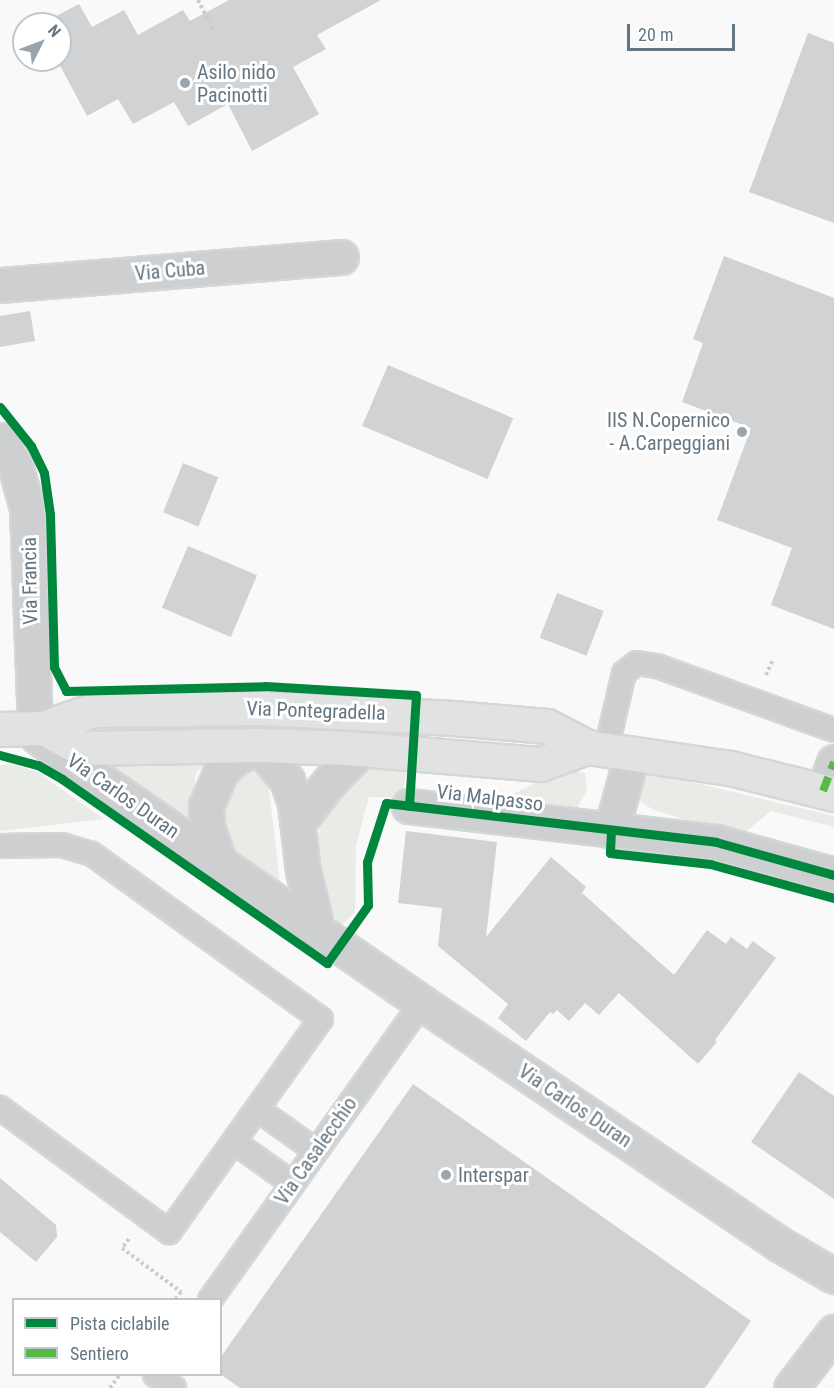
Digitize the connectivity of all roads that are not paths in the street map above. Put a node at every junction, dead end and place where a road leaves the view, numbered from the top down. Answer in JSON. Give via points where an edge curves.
{"nodes":[{"id":1,"x":341,"y":257,"type":"dead end"},
{"id":2,"x":0,"y":285,"type":"edge"},
{"id":3,"x":0,"y":440,"type":"edge"},
{"id":4,"x":261,"y":708,"type":"junction"},
{"id":5,"x":26,"y":728,"type":"edge"},
{"id":6,"x":834,"y":730,"type":"edge"},
{"id":7,"x":258,"y":745,"type":"junction"},
{"id":8,"x":361,"y":749,"type":"junction"},
{"id":9,"x":608,"y":750,"type":"junction"},
{"id":10,"x":830,"y":782,"type":"edge"},
{"id":11,"x":409,"y":806,"type":"dead end"},
{"id":12,"x":298,"y":822,"type":"junction"},
{"id":13,"x":611,"y":831,"type":"junction"},
{"id":14,"x":0,"y":846,"type":"edge"},
{"id":15,"x":220,"y":864,"type":"junction"},
{"id":16,"x":834,"y":875,"type":"edge"},
{"id":17,"x":318,"y":932,"type":"junction"},
{"id":18,"x":422,"y":1003,"type":"junction"},
{"id":19,"x":0,"y":1108,"type":"edge"},
{"id":20,"x":257,"y":1109,"type":"junction"},
{"id":21,"x":234,"y":1142,"type":"junction"},
{"id":22,"x":316,"y":1151,"type":"junction"},
{"id":23,"x":292,"y":1184,"type":"junction"},
{"id":24,"x":834,"y":1276,"type":"edge"},
{"id":25,"x":211,"y":1298,"type":"edge"},
{"id":26,"x":834,"y":1332,"type":"edge"},
{"id":27,"x":156,"y":1376,"type":"edge"},
{"id":28,"x":174,"y":1388,"type":"edge"},
{"id":29,"x":791,"y":1388,"type":"edge"}],
"edges":[{"from":1,"to":2,"type":"street","name":"Via Cuba"},
{"from":3,"to":5,"type":"street","name":"Via Francia","via":[[15,465],[27,508]]},
{"from":4,"to":5,"type":"street","name":"Via Pontegradella","via":[[93,710]]},
{"from":4,"to":7,"type":"street"},
{"from":4,"to":9,"type":"street","name":"Via Pontegradella","via":[[547,726]]},
{"from":5,"to":7,"type":"street","name":"Via Pontegradella","via":[[81,748]]},
{"from":5,"to":15,"type":"street","name":"Via Carlos Duran"},
{"from":6,"to":9,"type":"lane","via":[[657,666],[637,663],[624,673]]},
{"from":7,"to":8,"type":"street","name":"Via Pontegradella"},
{"from":7,"to":12,"type":"street","via":[[287,780]]},
{"from":7,"to":15,"type":"street","name":"Via Carlos Duran","via":[[222,771],[206,806],[207,827]]},
{"from":8,"to":9,"type":"street","name":"Via Pontegradella","via":[[540,764]]},
{"from":8,"to":12,"type":"street"},
{"from":9,"to":10,"type":"street","name":"Via Pontegradella"},
{"from":9,"to":13,"type":"street"},
{"from":11,"to":13,"type":"street","name":"Via Malpasso"},
{"from":12,"to":17,"type":"street","via":[[303,871]]},
{"from":13,"to":16,"type":"street","name":"Via Malpasso","via":[[716,842]]},
{"from":14,"to":20,"type":"lane","via":[[62,845],[92,854],[321,1018]]},
{"from":15,"to":17,"type":"street","name":"Via Carlos Duran"},
{"from":17,"to":18,"type":"street","name":"Via Carlos Duran"},
{"from":18,"to":22,"type":"lane","name":"Via Casalecchio"},
{"from":18,"to":24,"type":"street","name":"Via Carlos Duran","via":[[779,1244]]},
{"from":19,"to":21,"type":"lane","via":[[169,1232]]},
{"from":20,"to":21,"type":"lane"},
{"from":20,"to":22,"type":"lane"},
{"from":21,"to":23,"type":"lane"},
{"from":22,"to":23,"type":"lane","name":"Via Casalecchio"},
{"from":23,"to":25,"type":"lane","name":"Via Casalecchio"},
{"from":26,"to":29,"type":"street"},
{"from":27,"to":28,"type":"lane"}]}
